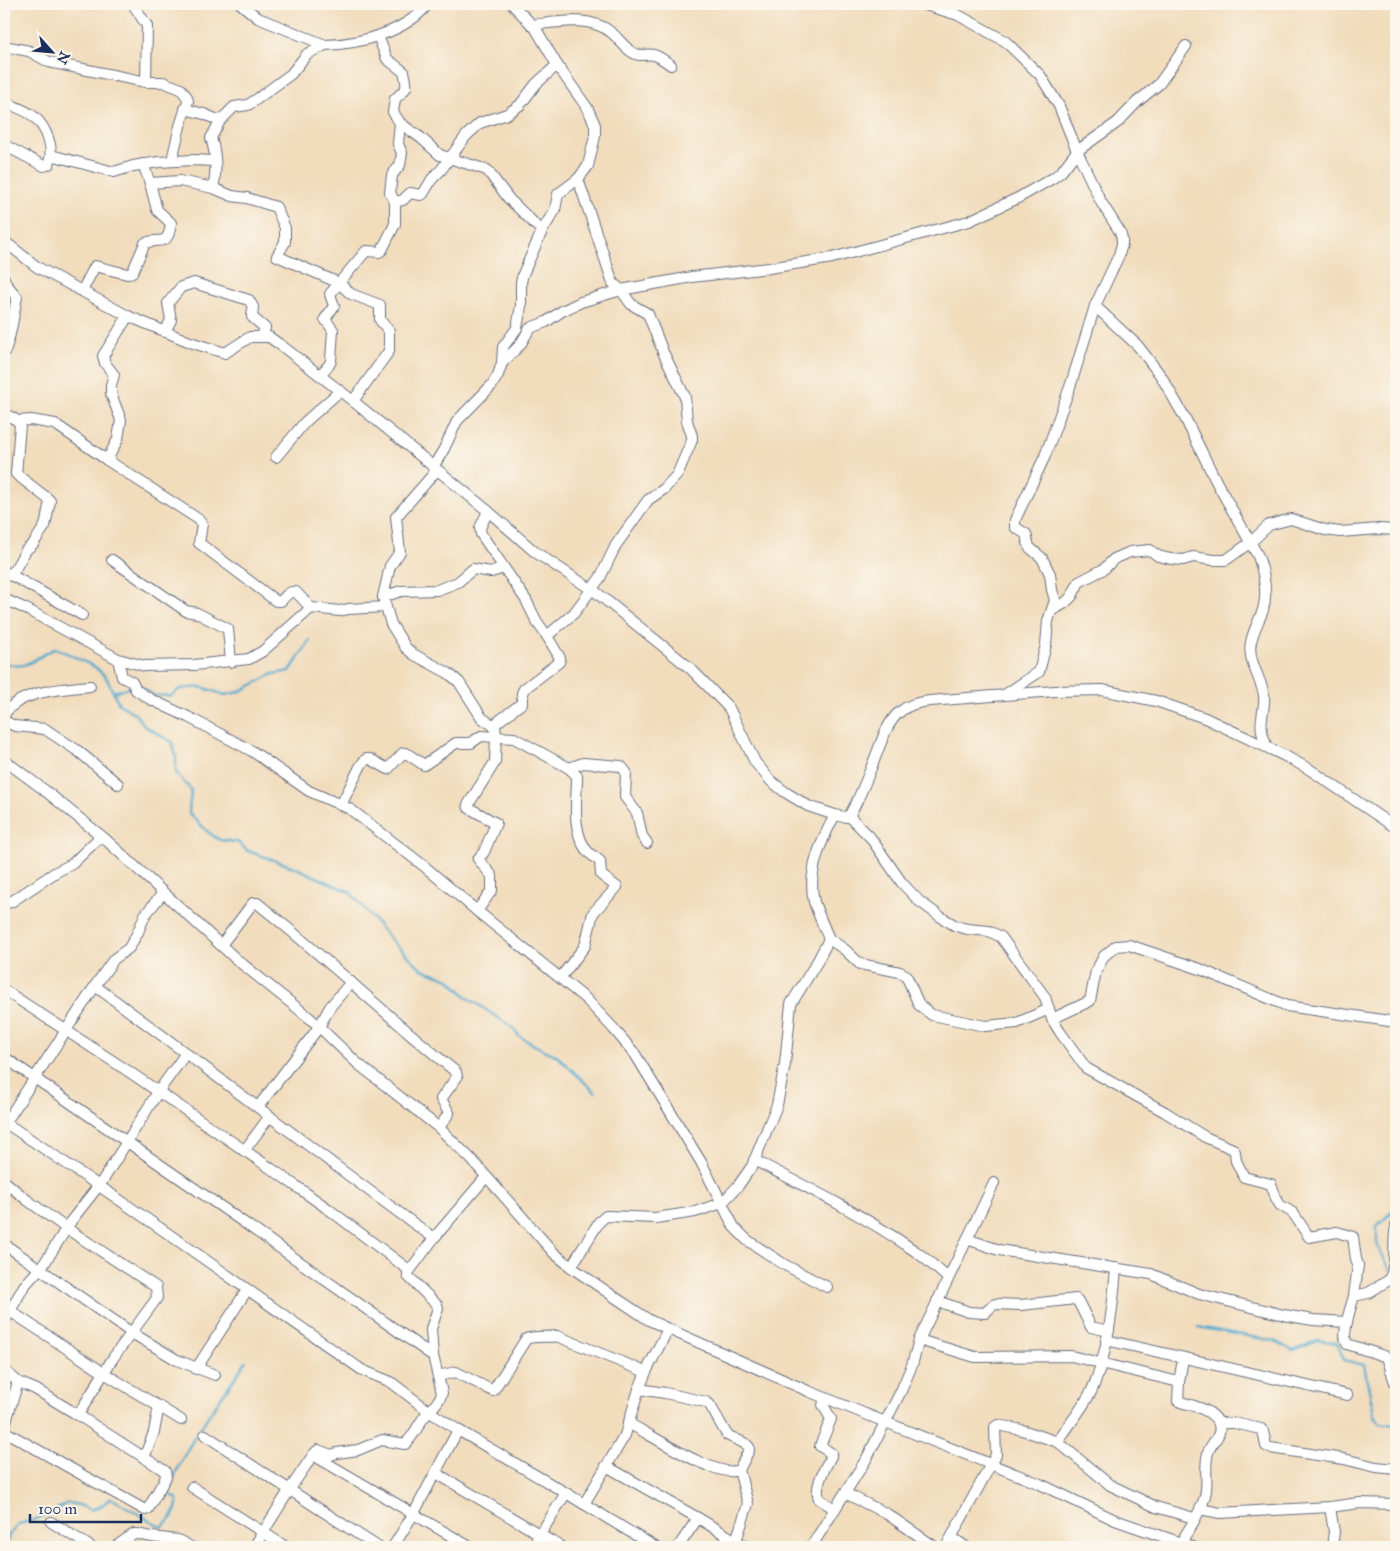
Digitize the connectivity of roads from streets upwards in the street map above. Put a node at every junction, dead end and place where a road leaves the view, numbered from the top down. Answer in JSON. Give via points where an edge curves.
{"nodes":[{"id":1,"x":133,"y":4,"type":"edge"},
{"id":2,"x":241,"y":4,"type":"edge"},
{"id":3,"x":428,"y":4,"type":"edge"},
{"id":4,"x":512,"y":4,"type":"edge"},
{"id":5,"x":922,"y":4,"type":"edge"},
{"id":6,"x":532,"y":25,"type":"junction"},
{"id":7,"x":378,"y":36,"type":"junction"},
{"id":8,"x":331,"y":45,"type":"junction"},
{"id":9,"x":4,"y":46,"type":"edge"},
{"id":10,"x":1186,"y":46,"type":"dead end"},
{"id":11,"x":671,"y":65,"type":"dead end"},
{"id":12,"x":557,"y":66,"type":"junction"},
{"id":13,"x":146,"y":82,"type":"junction"},
{"id":14,"x":4,"y":102,"type":"edge"},
{"id":15,"x":185,"y":110,"type":"junction"},
{"id":16,"x":220,"y":122,"type":"junction"},
{"id":17,"x":400,"y":123,"type":"junction"},
{"id":18,"x":4,"y":145,"type":"edge"},
{"id":19,"x":1076,"y":151,"type":"junction"},
{"id":20,"x":51,"y":155,"type":"junction"},
{"id":21,"x":448,"y":158,"type":"junction"},
{"id":22,"x":172,"y":160,"type":"junction"},
{"id":23,"x":214,"y":161,"type":"junction"},
{"id":24,"x":143,"y":164,"type":"junction"},
{"id":25,"x":578,"y":179,"type":"junction"},
{"id":26,"x":150,"y":183,"type":"junction"},
{"id":27,"x":213,"y":188,"type":"junction"},
{"id":28,"x":395,"y":202,"type":"junction"},
{"id":29,"x":542,"y":231,"type":"junction"},
{"id":30,"x":6,"y":247,"type":"edge"},
{"id":31,"x":4,"y":278,"type":"edge"},
{"id":32,"x":339,"y":282,"type":"junction"},
{"id":33,"x":621,"y":290,"type":"junction"},
{"id":34,"x":82,"y":291,"type":"junction"},
{"id":35,"x":1095,"y":306,"type":"junction"},
{"id":36,"x":128,"y":316,"type":"junction"},
{"id":37,"x":165,"y":332,"type":"junction"},
{"id":38,"x":262,"y":336,"type":"junction"},
{"id":39,"x":4,"y":353,"type":"edge"},
{"id":40,"x":502,"y":363,"type":"junction"},
{"id":41,"x":320,"y":375,"type":"junction"},
{"id":42,"x":340,"y":391,"type":"junction"},
{"id":43,"x":353,"y":401,"type":"junction"},
{"id":44,"x":4,"y":413,"type":"edge"},
{"id":45,"x":18,"y":421,"type":"junction"},
{"id":46,"x":276,"y":458,"type":"dead end"},
{"id":47,"x":107,"y":460,"type":"junction"},
{"id":48,"x":435,"y":468,"type":"junction"},
{"id":49,"x":488,"y":511,"type":"junction"},
{"id":50,"x":1396,"y":530,"type":"edge"},
{"id":51,"x":1251,"y":542,"type":"junction"},
{"id":52,"x":112,"y":560,"type":"dead end"},
{"id":53,"x":504,"y":568,"type":"junction"},
{"id":54,"x":6,"y":575,"type":"edge"},
{"id":55,"x":592,"y":590,"type":"junction"},
{"id":56,"x":4,"y":599,"type":"edge"},
{"id":57,"x":384,"y":602,"type":"junction"},
{"id":58,"x":311,"y":608,"type":"junction"},
{"id":59,"x":1053,"y":610,"type":"junction"},
{"id":60,"x":82,"y":616,"type":"dead end"},
{"id":61,"x":547,"y":636,"type":"junction"},
{"id":62,"x":118,"y":659,"type":"junction"},
{"id":63,"x":231,"y":662,"type":"junction"},
{"id":64,"x":90,"y":686,"type":"dead end"},
{"id":65,"x":1003,"y":696,"type":"junction"},
{"id":66,"x":4,"y":716,"type":"edge"},
{"id":67,"x":4,"y":721,"type":"edge"},
{"id":68,"x":494,"y":726,"type":"junction"},
{"id":69,"x":496,"y":737,"type":"junction"},
{"id":70,"x":1267,"y":747,"type":"junction"},
{"id":71,"x":4,"y":760,"type":"edge"},
{"id":72,"x":570,"y":768,"type":"junction"},
{"id":73,"x":118,"y":784,"type":"dead end"},
{"id":74,"x":341,"y":805,"type":"junction"},
{"id":75,"x":835,"y":815,"type":"junction"},
{"id":76,"x":848,"y":816,"type":"junction"},
{"id":77,"x":1396,"y":828,"type":"edge"},
{"id":78,"x":101,"y":836,"type":"junction"},
{"id":79,"x":647,"y":843,"type":"dead end"},
{"id":80,"x":163,"y":893,"type":"junction"},
{"id":81,"x":4,"y":904,"type":"edge"},
{"id":82,"x":477,"y":912,"type":"junction"},
{"id":83,"x":829,"y":938,"type":"junction"},
{"id":84,"x":220,"y":945,"type":"junction"},
{"id":85,"x":561,"y":978,"type":"junction"},
{"id":86,"x":351,"y":982,"type":"junction"},
{"id":87,"x":95,"y":986,"type":"junction"},
{"id":88,"x":4,"y":990,"type":"edge"},
{"id":89,"x":1051,"y":1014,"type":"junction"},
{"id":90,"x":1396,"y":1022,"type":"edge"},
{"id":91,"x":319,"y":1027,"type":"junction"},
{"id":92,"x":66,"y":1030,"type":"junction"},
{"id":93,"x":186,"y":1053,"type":"junction"},
{"id":94,"x":4,"y":1057,"type":"edge"},
{"id":95,"x":35,"y":1079,"type":"junction"},
{"id":96,"x":158,"y":1092,"type":"junction"},
{"id":97,"x":258,"y":1107,"type":"junction"},
{"id":98,"x":270,"y":1116,"type":"junction"},
{"id":99,"x":4,"y":1123,"type":"edge"},
{"id":100,"x":439,"y":1128,"type":"junction"},
{"id":101,"x":126,"y":1142,"type":"junction"},
{"id":102,"x":244,"y":1152,"type":"junction"},
{"id":103,"x":754,"y":1160,"type":"junction"},
{"id":104,"x":486,"y":1177,"type":"junction"},
{"id":105,"x":4,"y":1180,"type":"edge"},
{"id":106,"x":994,"y":1183,"type":"dead end"},
{"id":107,"x":99,"y":1184,"type":"junction"},
{"id":108,"x":722,"y":1203,"type":"junction"},
{"id":109,"x":1396,"y":1226,"type":"edge"},
{"id":110,"x":66,"y":1228,"type":"junction"},
{"id":111,"x":434,"y":1238,"type":"junction"},
{"id":112,"x":967,"y":1239,"type":"junction"},
{"id":113,"x":4,"y":1244,"type":"edge"},
{"id":114,"x":571,"y":1267,"type":"junction"},
{"id":115,"x":40,"y":1268,"type":"junction"},
{"id":116,"x":1116,"y":1268,"type":"junction"},
{"id":117,"x":408,"y":1270,"type":"junction"},
{"id":118,"x":948,"y":1278,"type":"junction"},
{"id":119,"x":827,"y":1287,"type":"dead end"},
{"id":120,"x":247,"y":1290,"type":"junction"},
{"id":121,"x":1354,"y":1296,"type":"junction"},
{"id":122,"x":937,"y":1300,"type":"junction"},
{"id":123,"x":7,"y":1309,"type":"edge"},
{"id":124,"x":4,"y":1322,"type":"edge"},
{"id":125,"x":1347,"y":1322,"type":"junction"},
{"id":126,"x":668,"y":1329,"type":"junction"},
{"id":127,"x":132,"y":1332,"type":"junction"},
{"id":128,"x":1107,"y":1335,"type":"junction"},
{"id":129,"x":919,"y":1340,"type":"junction"},
{"id":130,"x":433,"y":1356,"type":"junction"},
{"id":131,"x":1183,"y":1359,"type":"junction"},
{"id":132,"x":1101,"y":1362,"type":"junction"},
{"id":133,"x":196,"y":1368,"type":"junction"},
{"id":134,"x":4,"y":1370,"type":"edge"},
{"id":135,"x":104,"y":1372,"type":"junction"},
{"id":136,"x":646,"y":1372,"type":"junction"},
{"id":137,"x":215,"y":1374,"type":"dead end"},
{"id":138,"x":438,"y":1376,"type":"junction"},
{"id":139,"x":18,"y":1382,"type":"junction"},
{"id":140,"x":1179,"y":1382,"type":"junction"},
{"id":141,"x":1396,"y":1386,"type":"edge"},
{"id":142,"x":638,"y":1389,"type":"junction"},
{"id":143,"x":1347,"y":1395,"type":"dead end"},
{"id":144,"x":826,"y":1398,"type":"junction"},
{"id":145,"x":159,"y":1406,"type":"junction"},
{"id":146,"x":430,"y":1412,"type":"junction"},
{"id":147,"x":78,"y":1415,"type":"junction"},
{"id":148,"x":181,"y":1420,"type":"dead end"},
{"id":149,"x":886,"y":1421,"type":"junction"},
{"id":150,"x":628,"y":1423,"type":"junction"},
{"id":151,"x":1219,"y":1423,"type":"junction"},
{"id":152,"x":4,"y":1430,"type":"edge"},
{"id":153,"x":458,"y":1430,"type":"junction"},
{"id":154,"x":205,"y":1435,"type":"dead end"},
{"id":155,"x":1058,"y":1442,"type":"junction"},
{"id":156,"x":313,"y":1455,"type":"junction"},
{"id":157,"x":144,"y":1458,"type":"junction"},
{"id":158,"x":992,"y":1464,"type":"junction"},
{"id":159,"x":606,"y":1466,"type":"junction"},
{"id":160,"x":1396,"y":1469,"type":"edge"},
{"id":161,"x":739,"y":1470,"type":"junction"},
{"id":162,"x":436,"y":1473,"type":"junction"},
{"id":163,"x":192,"y":1487,"type":"dead end"},
{"id":164,"x":290,"y":1489,"type":"junction"},
{"id":165,"x":566,"y":1493,"type":"junction"},
{"id":166,"x":845,"y":1493,"type":"junction"},
{"id":167,"x":584,"y":1504,"type":"junction"},
{"id":168,"x":1396,"y":1504,"type":"edge"},
{"id":169,"x":1330,"y":1507,"type":"junction"},
{"id":170,"x":835,"y":1509,"type":"junction"},
{"id":171,"x":414,"y":1513,"type":"junction"},
{"id":172,"x":1197,"y":1514,"type":"junction"},
{"id":173,"x":698,"y":1518,"type":"junction"},
{"id":174,"x":51,"y":1522,"type":"dead end"},
{"id":175,"x":263,"y":1533,"type":"junction"},
{"id":176,"x":540,"y":1534,"type":"junction"},
{"id":177,"x":952,"y":1538,"type":"junction"},
{"id":178,"x":736,"y":1541,"type":"junction"},
{"id":179,"x":1180,"y":1545,"type":"edge"},
{"id":180,"x":91,"y":1547,"type":"edge"},
{"id":181,"x":115,"y":1547,"type":"edge"},
{"id":182,"x":191,"y":1547,"type":"edge"},
{"id":183,"x":254,"y":1547,"type":"edge"},
{"id":184,"x":286,"y":1547,"type":"edge"},
{"id":185,"x":378,"y":1547,"type":"edge"},
{"id":186,"x":393,"y":1547,"type":"edge"},
{"id":187,"x":470,"y":1547,"type":"edge"},
{"id":188,"x":532,"y":1547,"type":"edge"},
{"id":189,"x":561,"y":1547,"type":"edge"},
{"id":190,"x":655,"y":1547,"type":"edge"},
{"id":191,"x":678,"y":1547,"type":"edge"},
{"id":192,"x":746,"y":1547,"type":"edge"},
{"id":193,"x":811,"y":1547,"type":"edge"},
{"id":194,"x":935,"y":1547,"type":"edge"},
{"id":195,"x":946,"y":1547,"type":"edge"},
{"id":196,"x":966,"y":1547,"type":"edge"},
{"id":197,"x":1193,"y":1547,"type":"edge"},
{"id":198,"x":1332,"y":1547,"type":"edge"}],
"edges":[{"from":1,"to":13,"type":"street","via":[[147,26]]},
{"from":2,"to":8,"type":"street","via":[[258,18]]},
{"from":3,"to":7,"type":"street","via":[[405,25]]},
{"from":4,"to":6,"type":"street"},
{"from":5,"to":19,"type":"street","via":[[958,15],[1010,44],[1044,80],[1059,106]]},
{"from":6,"to":11,"type":"street","via":[[572,21],[592,23],[604,27],[632,52],[656,55]]},
{"from":6,"to":12,"type":"street"},
{"from":7,"to":8,"type":"street"},
{"from":7,"to":17,"type":"street","via":[[387,58],[404,72],[407,88],[395,99],[393,112]]},
{"from":8,"to":16,"type":"street","via":[[309,52],[288,76],[248,105],[234,107]]},
{"from":9,"to":13,"type":"street","via":[[29,52],[49,62]]},
{"from":10,"to":19,"type":"street","via":[[1158,84],[1118,122]]},
{"from":12,"to":21,"type":"street","via":[[536,84],[520,105],[507,114],[480,123]]},
{"from":12,"to":25,"type":"street","via":[[588,109],[595,125],[590,159]]},
{"from":13,"to":15,"type":"street","via":[[163,82],[181,89],[188,102]]},
{"from":14,"to":20,"type":"street","via":[[36,118],[50,141]]},
{"from":15,"to":16,"type":"street"},
{"from":15,"to":22,"type":"street"},
{"from":16,"to":23,"type":"street","via":[[212,136]]},
{"from":17,"to":21,"type":"street","via":[[435,152]]},
{"from":17,"to":28,"type":"street","via":[[398,142],[402,158],[392,175],[390,193]]},
{"from":18,"to":20,"type":"street","via":[[46,166]]},
{"from":19,"to":33,"type":"street","via":[[1053,178],[1018,198],[957,225],[832,258]]},
{"from":19,"to":35,"type":"street","via":[[1122,239],[1119,255]]},
{"from":20,"to":24,"type":"street","via":[[114,172]]},
{"from":21,"to":28,"type":"street","via":[[421,195],[410,193]]},
{"from":21,"to":29,"type":"street","via":[[487,170]]},
{"from":22,"to":23,"type":"street"},
{"from":22,"to":24,"type":"street"},
{"from":23,"to":27,"type":"street"},
{"from":24,"to":26,"type":"street"},
{"from":25,"to":29,"type":"street","via":[[558,194],[555,210]]},
{"from":25,"to":33,"type":"street","via":[[613,282]]},
{"from":26,"to":27,"type":"street","via":[[180,181]]},
{"from":26,"to":34,"type":"street","via":[[157,210],[171,223],[167,239],[144,243],[132,273],[95,266]]},
{"from":27,"to":32,"type":"street","via":[[276,207],[285,228],[284,242],[277,256]]},
{"from":28,"to":32,"type":"street","via":[[395,224],[382,250],[366,252]]},
{"from":29,"to":40,"type":"street","via":[[522,278],[518,328],[503,347]]},
{"from":30,"to":34,"type":"street"},
{"from":31,"to":39,"type":"street","via":[[17,297]]},
{"from":32,"to":41,"type":"street","via":[[330,294],[334,306],[325,319],[333,330],[331,361]]},
{"from":32,"to":43,"type":"street","via":[[351,294],[380,305],[380,320],[389,331],[389,351]]},
{"from":33,"to":40,"type":"street","via":[[581,302],[530,328],[520,345]]},
{"from":33,"to":55,"type":"street","via":[[632,304],[648,314],[684,394],[692,436],[677,475],[648,500],[616,544]]},
{"from":34,"to":36,"type":"street"},
{"from":35,"to":51,"type":"street","via":[[1138,346],[1161,376]]},
{"from":35,"to":59,"type":"street","via":[[1046,456],[1015,524],[1026,534],[1029,547],[1042,558],[1050,574],[1055,600]]},
{"from":36,"to":37,"type":"street"},
{"from":36,"to":47,"type":"street","via":[[103,356],[114,375],[111,398],[121,420],[118,439]]},
{"from":37,"to":38,"type":"street","via":[[225,353],[250,337]]},
{"from":37,"to":38,"type":"street","via":[[171,320],[167,306],[169,300],[181,286],[194,283],[249,300],[252,317],[265,328]]},
{"from":38,"to":41,"type":"street","via":[[269,337]]},
{"from":40,"to":48,"type":"street","via":[[492,385],[454,425]]},
{"from":41,"to":42,"type":"street"},
{"from":42,"to":43,"type":"street"},
{"from":42,"to":46,"type":"street","via":[[305,422]]},
{"from":43,"to":48,"type":"street"},
{"from":44,"to":45,"type":"street"},
{"from":45,"to":47,"type":"street","via":[[55,424]]},
{"from":45,"to":54,"type":"street","via":[[16,474],[50,501],[45,526]]},
{"from":47,"to":58,"type":"street","via":[[198,519],[202,524],[199,543],[255,586],[279,602],[290,592],[296,592]]},
{"from":48,"to":49,"type":"street"},
{"from":48,"to":57,"type":"street","via":[[396,516],[400,552],[390,566]]},
{"from":49,"to":53,"type":"street","via":[[480,528],[481,534]]},
{"from":49,"to":55,"type":"street","via":[[534,552]]},
{"from":50,"to":51,"type":"street","via":[[1340,532],[1291,519],[1269,525]]},
{"from":51,"to":59,"type":"street","via":[[1223,560],[1171,559],[1150,550],[1127,552],[1079,582],[1072,596]]},
{"from":51,"to":70,"type":"street","via":[[1265,583],[1264,607],[1250,649],[1264,692],[1261,726]]},
{"from":52,"to":63,"type":"street","via":[[186,611],[228,629]]},
{"from":53,"to":57,"type":"street","via":[[491,572],[474,569],[458,582],[437,590],[401,591]]},
{"from":53,"to":61,"type":"street"},
{"from":54,"to":60,"type":"street"},
{"from":55,"to":61,"type":"street","via":[[569,619]]},
{"from":55,"to":75,"type":"street","via":[[690,668],[725,704],[755,762],[770,781],[801,802]]},
{"from":56,"to":62,"type":"street"},
{"from":57,"to":58,"type":"street","via":[[340,611]]},
{"from":57,"to":68,"type":"street","via":[[406,648],[459,682],[482,718]]},
{"from":58,"to":63,"type":"street","via":[[263,651]]},
{"from":59,"to":65,"type":"street","via":[[1039,672]]},
{"from":61,"to":68,"type":"street","via":[[560,658],[559,662],[524,689],[522,703]]},
{"from":62,"to":63,"type":"street","via":[[145,666]]},
{"from":62,"to":74,"type":"street","via":[[121,675],[150,699],[258,754],[309,790]]},
{"from":64,"to":66,"type":"street","via":[[41,692],[18,702]]},
{"from":65,"to":70,"type":"street","via":[[1111,690],[1205,718]]},
{"from":65,"to":76,"type":"street","via":[[920,702],[898,712],[882,738]]},
{"from":67,"to":73,"type":"street","via":[[15,726],[45,729]]},
{"from":68,"to":69,"type":"street"},
{"from":69,"to":72,"type":"street","via":[[519,739]]},
{"from":69,"to":74,"type":"street","via":[[481,736],[471,743],[456,743],[424,765],[406,753],[388,769],[366,759]]},
{"from":69,"to":82,"type":"street","via":[[494,765],[468,805],[496,823],[478,859],[492,876],[492,890]]},
{"from":70,"to":77,"type":"street","via":[[1309,769]]},
{"from":71,"to":78,"type":"street"},
{"from":72,"to":79,"type":"street","via":[[583,763],[620,766],[626,772],[625,797],[637,814]]},
{"from":72,"to":85,"type":"street","via":[[577,776],[577,826],[583,842],[588,852],[600,861],[601,875],[617,887],[592,913],[585,946]]},
{"from":74,"to":82,"type":"street","via":[[424,866]]},
{"from":75,"to":76,"type":"street"},
{"from":75,"to":83,"type":"street","via":[[821,842],[813,879],[815,905]]},
{"from":76,"to":89,"type":"street","via":[[870,837],[902,883],[924,905],[956,926],[989,930],[1001,937],[1045,997]]},
{"from":78,"to":80,"type":"street"},
{"from":78,"to":81,"type":"street","via":[[72,864]]},
{"from":80,"to":84,"type":"street"},
{"from":80,"to":87,"type":"street","via":[[145,915],[129,948],[114,959]]},
{"from":82,"to":85,"type":"street"},
{"from":83,"to":89,"type":"street","via":[[860,964],[906,975],[920,1005],[932,1015],[985,1026],[1017,1023]]},
{"from":83,"to":103,"type":"street","via":[[791,1004],[785,1064],[777,1102]]},
{"from":84,"to":86,"type":"street","via":[[255,902]]},
{"from":84,"to":91,"type":"street"},
{"from":85,"to":108,"type":"street","via":[[586,999],[635,1054],[701,1162]]},
{"from":86,"to":91,"type":"street","via":[[330,1007]]},
{"from":86,"to":100,"type":"street","via":[[456,1072],[457,1077],[441,1096],[441,1102],[449,1113]]},
{"from":87,"to":92,"type":"street"},
{"from":87,"to":93,"type":"street"},
{"from":88,"to":92,"type":"street"},
{"from":89,"to":90,"type":"street","via":[[1087,1003],[1104,956],[1116,946],[1129,945],[1200,969],[1287,1006]]},
{"from":89,"to":121,"type":"street","via":[[1071,1050],[1086,1068],[1205,1137],[1234,1149],[1244,1177],[1271,1184],[1276,1198],[1293,1213],[1309,1238],[1337,1232],[1353,1237],[1358,1266]]},
{"from":91,"to":97,"type":"street"},
{"from":91,"to":100,"type":"street","via":[[357,1063]]},
{"from":92,"to":95,"type":"street"},
{"from":92,"to":96,"type":"street"},
{"from":93,"to":96,"type":"street"},
{"from":93,"to":97,"type":"street"},
{"from":94,"to":95,"type":"street"},
{"from":95,"to":99,"type":"street"},
{"from":95,"to":101,"type":"street"},
{"from":96,"to":101,"type":"street"},
{"from":96,"to":102,"type":"street"},
{"from":97,"to":98,"type":"street"},
{"from":98,"to":102,"type":"street"},
{"from":98,"to":111,"type":"street"},
{"from":99,"to":107,"type":"street"},
{"from":100,"to":104,"type":"street"},
{"from":101,"to":107,"type":"street"},
{"from":101,"to":130,"type":"street"},
{"from":102,"to":117,"type":"street","via":[[331,1211]]},
{"from":103,"to":108,"type":"street","via":[[742,1181]]},
{"from":103,"to":118,"type":"street","via":[[885,1232]]},
{"from":104,"to":111,"type":"street"},
{"from":104,"to":114,"type":"street","via":[[554,1253]]},
{"from":105,"to":110,"type":"street"},
{"from":106,"to":112,"type":"street"},
{"from":107,"to":110,"type":"street"},
{"from":107,"to":120,"type":"street"},
{"from":108,"to":114,"type":"street","via":[[695,1212],[656,1218],[606,1216]]},
{"from":108,"to":119,"type":"street","via":[[734,1227],[747,1240]]},
{"from":109,"to":121,"type":"street","via":[[1389,1280],[1368,1293]]},
{"from":110,"to":115,"type":"street"},
{"from":110,"to":127,"type":"street","via":[[156,1287],[157,1298]]},
{"from":111,"to":117,"type":"street"},
{"from":112,"to":116,"type":"street","via":[[999,1250]]},
{"from":112,"to":118,"type":"street"},
{"from":113,"to":115,"type":"street"},
{"from":114,"to":126,"type":"street","via":[[649,1320]]},
{"from":115,"to":123,"type":"street"},
{"from":115,"to":127,"type":"street"},
{"from":116,"to":125,"type":"street","via":[[1157,1275],[1191,1292],[1231,1303],[1313,1320]]},
{"from":116,"to":128,"type":"street"},
{"from":117,"to":130,"type":"street","via":[[408,1276],[438,1308],[432,1329]]},
{"from":118,"to":122,"type":"street"},
{"from":120,"to":133,"type":"street"},
{"from":120,"to":146,"type":"street","via":[[362,1370],[391,1382]]},
{"from":121,"to":125,"type":"street"},
{"from":122,"to":128,"type":"street","via":[[969,1312],[985,1313],[994,1304],[1021,1305],[1076,1299],[1092,1328]]},
{"from":122,"to":129,"type":"street"},
{"from":123,"to":124,"type":"street"},
{"from":123,"to":135,"type":"street"},
{"from":125,"to":141,"type":"street","via":[[1345,1342],[1387,1357]]},
{"from":126,"to":136,"type":"street"},
{"from":126,"to":144,"type":"street"},
{"from":127,"to":133,"type":"street"},
{"from":127,"to":135,"type":"street"},
{"from":128,"to":131,"type":"street"},
{"from":128,"to":132,"type":"street"},
{"from":129,"to":132,"type":"street","via":[[975,1357],[1071,1356]]},
{"from":129,"to":149,"type":"street","via":[[912,1365]]},
{"from":130,"to":138,"type":"street"},
{"from":131,"to":140,"type":"street"},
{"from":131,"to":143,"type":"street"},
{"from":132,"to":140,"type":"street"},
{"from":132,"to":155,"type":"street","via":[[1092,1390]]},
{"from":133,"to":137,"type":"street"},
{"from":134,"to":139,"type":"street"},
{"from":135,"to":145,"type":"street"},
{"from":135,"to":147,"type":"street"},
{"from":136,"to":138,"type":"street","via":[[558,1336],[526,1339],[492,1392],[456,1372]]},
{"from":136,"to":142,"type":"street"},
{"from":138,"to":146,"type":"street","via":[[442,1395]]},
{"from":139,"to":147,"type":"street","via":[[36,1389]]},
{"from":139,"to":152,"type":"street"},
{"from":140,"to":151,"type":"street","via":[[1178,1402],[1206,1410]]},
{"from":142,"to":150,"type":"street"},
{"from":142,"to":161,"type":"street","via":[[682,1396],[710,1405],[728,1435],[749,1447]]},
{"from":144,"to":149,"type":"street"},
{"from":144,"to":170,"type":"street","via":[[823,1405],[831,1419],[820,1446],[831,1456],[820,1478],[818,1498]]},
{"from":145,"to":148,"type":"street"},
{"from":145,"to":157,"type":"street"},
{"from":146,"to":153,"type":"street"},
{"from":146,"to":156,"type":"street","via":[[405,1444],[382,1440],[358,1450],[331,1455],[318,1450]]},
{"from":147,"to":157,"type":"street"},
{"from":149,"to":158,"type":"street"},
{"from":149,"to":166,"type":"street"},
{"from":150,"to":159,"type":"street","via":[[625,1435]]},
{"from":150,"to":161,"type":"street","via":[[703,1464],[734,1472]]},
{"from":151,"to":160,"type":"street","via":[[1261,1429],[1266,1446],[1270,1448]]},
{"from":151,"to":172,"type":"street","via":[[1218,1437],[1209,1449],[1205,1470],[1206,1493]]},
{"from":152,"to":157,"type":"street","via":[[146,1510],[166,1474]]},
{"from":153,"to":162,"type":"street"},
{"from":153,"to":165,"type":"street"},
{"from":154,"to":164,"type":"street"},
{"from":155,"to":158,"type":"street","via":[[996,1425],[996,1453]]},
{"from":155,"to":172,"type":"street","via":[[1110,1485],[1156,1507]]},
{"from":156,"to":164,"type":"street"},
{"from":156,"to":171,"type":"street"},
{"from":158,"to":177,"type":"street"},
{"from":158,"to":179,"type":"street","via":[[1115,1520]]},
{"from":159,"to":167,"type":"street"},
{"from":159,"to":173,"type":"street"},
{"from":161,"to":178,"type":"street","via":[[748,1504]]},
{"from":162,"to":171,"type":"street"},
{"from":162,"to":176,"type":"street"},
{"from":163,"to":175,"type":"street"},
{"from":164,"to":175,"type":"street"},
{"from":164,"to":185,"type":"street"},
{"from":165,"to":167,"type":"street"},
{"from":165,"to":176,"type":"street"},
{"from":166,"to":170,"type":"street"},
{"from":166,"to":194,"type":"street","via":[[887,1514]]},
{"from":167,"to":190,"type":"street"},
{"from":168,"to":169,"type":"street","via":[[1359,1503]]},
{"from":169,"to":172,"type":"street"},
{"from":169,"to":198,"type":"street"},
{"from":170,"to":193,"type":"street"},
{"from":171,"to":186,"type":"street"},
{"from":171,"to":187,"type":"street"},
{"from":172,"to":179,"type":"street"},
{"from":173,"to":178,"type":"street"},
{"from":173,"to":191,"type":"street"},
{"from":174,"to":180,"type":"street"},
{"from":175,"to":183,"type":"street"},
{"from":175,"to":184,"type":"street"},
{"from":176,"to":188,"type":"street"},
{"from":176,"to":189,"type":"street"},
{"from":177,"to":195,"type":"street"},
{"from":177,"to":196,"type":"street"},
{"from":178,"to":192,"type":"street"},
{"from":179,"to":197,"type":"street"},
{"from":181,"to":182,"type":"street","via":[[134,1534],[178,1540]]}]}
